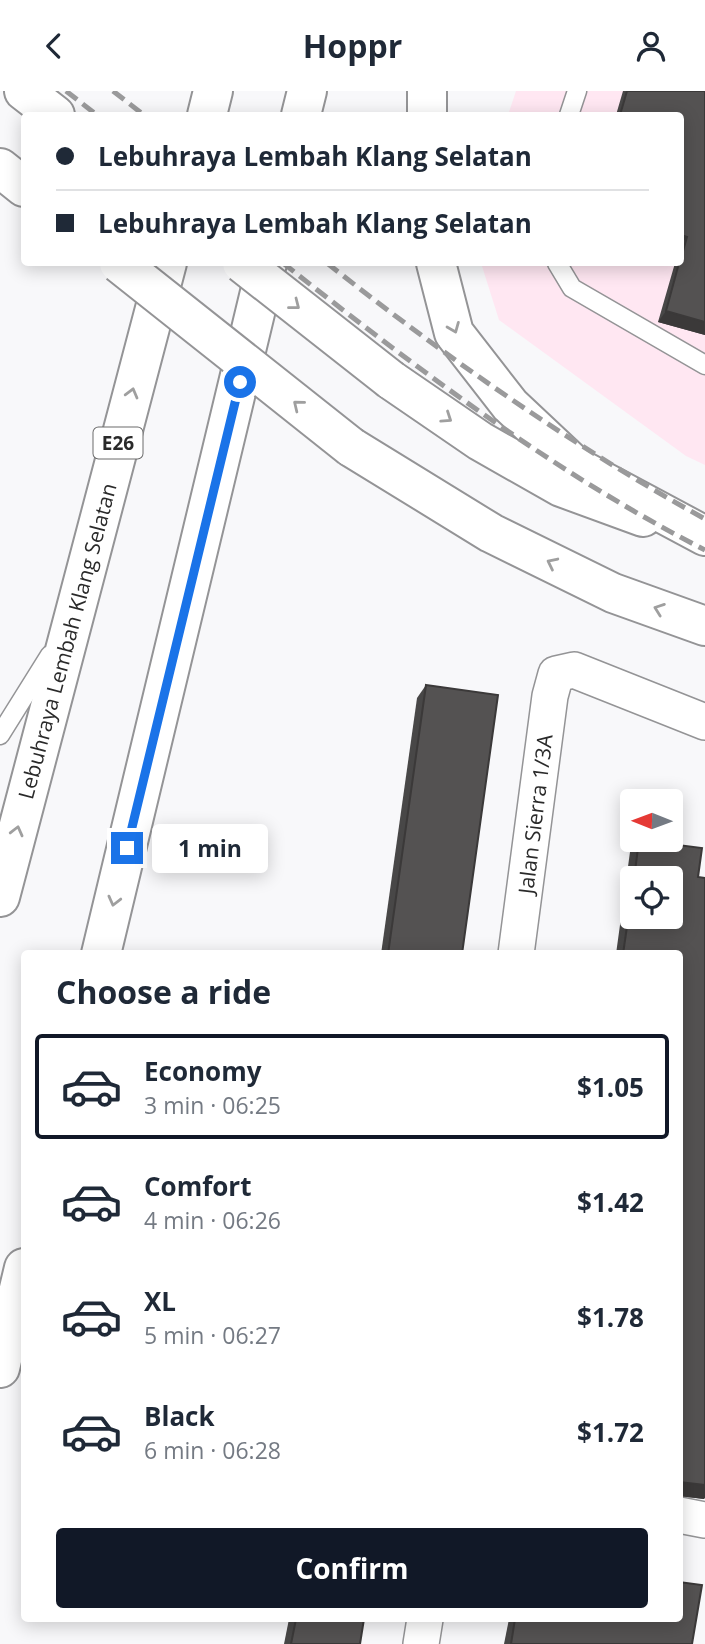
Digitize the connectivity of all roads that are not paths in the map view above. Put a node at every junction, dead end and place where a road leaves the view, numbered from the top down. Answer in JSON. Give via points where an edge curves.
{"nodes":[{"id":1,"x":213,"y":91,"type":"edge"},
{"id":2,"x":307,"y":91,"type":"edge"},
{"id":3,"x":427,"y":91,"type":"edge"},
{"id":4,"x":577,"y":91,"type":"edge"},
{"id":5,"x":208,"y":112,"type":"edge"},
{"id":6,"x":302,"y":112,"type":"edge"},
{"id":7,"x":428,"y":112,"type":"edge"},
{"id":8,"x":570,"y":112,"type":"edge"},
{"id":9,"x":0,"y":168,"type":"edge"},
{"id":10,"x":21,"y":185,"type":"edge"},
{"id":11,"x":123,"y":266,"type":"edge"},
{"id":12,"x":166,"y":266,"type":"edge"},
{"id":13,"x":246,"y":266,"type":"edge"},
{"id":14,"x":266,"y":266,"type":"edge"},
{"id":15,"x":437,"y":266,"type":"edge"},
{"id":16,"x":559,"y":266,"type":"edge"},
{"id":17,"x":705,"y":365,"type":"edge"},
{"id":18,"x":705,"y":538,"type":"edge"},
{"id":19,"x":70,"y":624,"type":"junction"},
{"id":20,"x":705,"y":625,"type":"edge"},
{"id":21,"x":705,"y":722,"type":"edge"},
{"id":22,"x":0,"y":736,"type":"edge"},
{"id":23,"x":0,"y":897,"type":"edge"},
{"id":24,"x":102,"y":950,"type":"edge"},
{"id":25,"x":517,"y":950,"type":"edge"},
{"id":26,"x":21,"y":1280,"type":"edge"},
{"id":27,"x":0,"y":1368,"type":"edge"},
{"id":28,"x":683,"y":1516,"type":"edge"},
{"id":29,"x":705,"y":1520,"type":"edge"},
{"id":30,"x":425,"y":1622,"type":"edge"},
{"id":31,"x":421,"y":1644,"type":"edge"}],
"edges":[{"from":1,"to":5,"type":"main road"},
{"from":2,"to":6,"type":"main road"},
{"from":3,"to":7,"type":"main road"},
{"from":4,"to":8,"type":"lane"},
{"from":9,"to":10,"type":"main road"},
{"from":20,"to":11,"type":"main road","one_way":true,"bridge":true,"via":[[613,593],[491,533],[351,447]]},
{"from":19,"to":12,"type":"main road","name":"Lebuhraya Lembah Klang Selatan","number":"E26","one_way":true},
{"from":13,"to":18,"type":"main road","one_way":true,"bridge":true,"via":[[391,380],[480,440],[561,487]]},
{"from":14,"to":24,"type":"main road","one_way":true},
{"from":15,"to":18,"type":"main road","one_way":true,"via":[[454,333],[510,405],[576,467]]},
{"from":16,"to":17,"type":"lane","via":[[572,288]]},
{"from":19,"to":22,"type":"lane"},
{"from":23,"to":19,"type":"main road","name":"Lebuhraya Lembah Klang Selatan","number":"E26","one_way":true},
{"from":21,"to":25,"type":"street","name":"Jalan Sierra 1/3A","via":[[574,670],[556,674]]},
{"from":26,"to":27,"type":"main road"},
{"from":28,"to":29,"type":"street"},
{"from":30,"to":31,"type":"street"}]}
